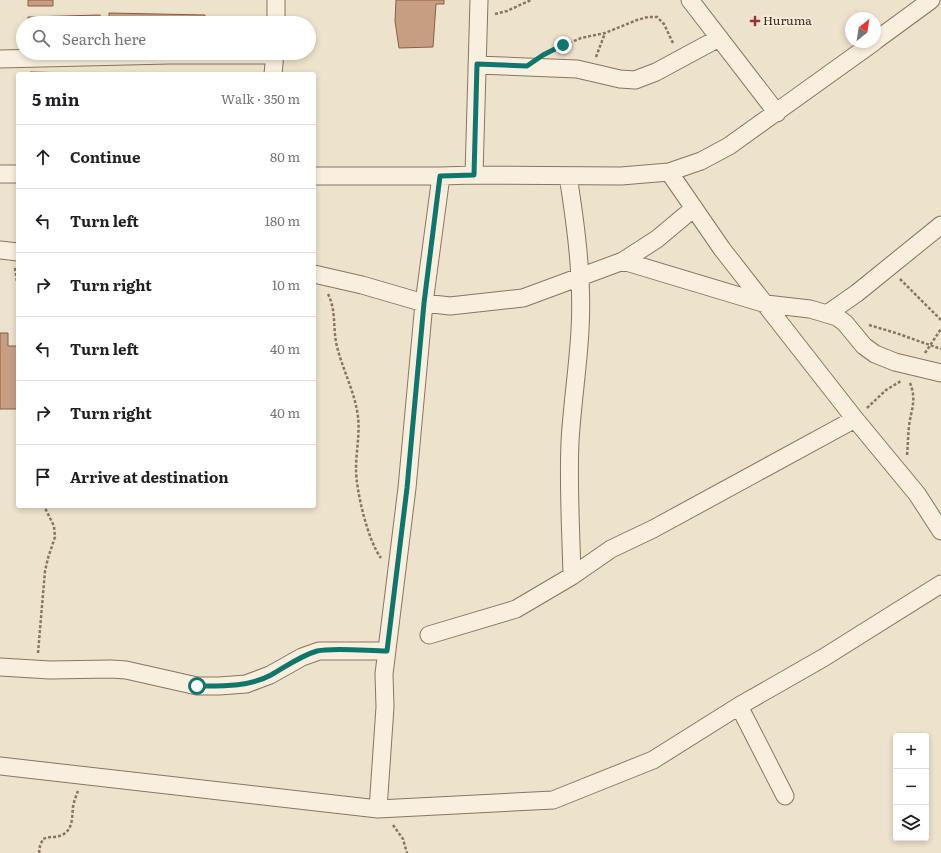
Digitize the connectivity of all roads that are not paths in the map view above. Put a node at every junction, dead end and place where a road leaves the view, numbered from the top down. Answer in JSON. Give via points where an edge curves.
{"nodes":[{"id":1,"x":276,"y":0,"type":"edge"},
{"id":2,"x":479,"y":0,"type":"edge"},
{"id":3,"x":690,"y":0,"type":"edge"},
{"id":4,"x":931,"y":0,"type":"edge"},
{"id":5,"x":276,"y":16,"type":"edge"},
{"id":6,"x":881,"y":37,"type":"edge"},
{"id":7,"x":719,"y":38,"type":"junction"},
{"id":8,"x":866,"y":48,"type":"edge"},
{"id":9,"x":0,"y":59,"type":"edge"},
{"id":10,"x":16,"y":59,"type":"edge"},
{"id":11,"x":274,"y":60,"type":"edge"},
{"id":12,"x":477,"y":64,"type":"junction"},
{"id":13,"x":273,"y":72,"type":"edge"},
{"id":14,"x":777,"y":113,"type":"junction"},
{"id":15,"x":669,"y":172,"type":"junction"},
{"id":16,"x":0,"y":174,"type":"edge"},
{"id":17,"x":16,"y":174,"type":"edge"},
{"id":18,"x":474,"y":175,"type":"junction"},
{"id":19,"x":316,"y":176,"type":"edge"},
{"id":20,"x":440,"y":176,"type":"junction"},
{"id":21,"x":568,"y":176,"type":"junction"},
{"id":22,"x":694,"y":208,"type":"junction"},
{"id":23,"x":941,"y":226,"type":"edge"},
{"id":24,"x":0,"y":250,"type":"edge"},
{"id":25,"x":16,"y":252,"type":"edge"},
{"id":26,"x":623,"y":260,"type":"junction"},
{"id":27,"x":316,"y":274,"type":"edge"},
{"id":28,"x":579,"y":278,"type":"junction"},
{"id":29,"x":424,"y":303,"type":"junction"},
{"id":30,"x":766,"y":304,"type":"junction"},
{"id":31,"x":827,"y":314,"type":"junction"},
{"id":32,"x":941,"y":373,"type":"edge"},
{"id":33,"x":855,"y":419,"type":"junction"},
{"id":34,"x":941,"y":531,"type":"edge"},
{"id":35,"x":572,"y":576,"type":"junction"},
{"id":36,"x":941,"y":584,"type":"edge"},
{"id":37,"x":429,"y":635,"type":"dead end"},
{"id":38,"x":387,"y":651,"type":"junction"},
{"id":39,"x":0,"y":667,"type":"edge"},
{"id":40,"x":739,"y":706,"type":"junction"},
{"id":41,"x":0,"y":766,"type":"edge"},
{"id":42,"x":784,"y":796,"type":"dead end"},
{"id":43,"x":378,"y":809,"type":"junction"}],
"edges":[{"from":1,"to":5,"type":"street"},
{"from":2,"to":12,"type":"street"},
{"from":3,"to":7,"type":"street"},
{"from":4,"to":6,"type":"street"},
{"from":7,"to":12,"type":"street","via":[[656,72],[635,80],[551,67]]},
{"from":7,"to":14,"type":"street"},
{"from":8,"to":14,"type":"street"},
{"from":9,"to":10,"type":"street"},
{"from":11,"to":13,"type":"street"},
{"from":12,"to":18,"type":"street"},
{"from":14,"to":15,"type":"street","via":[[729,146],[701,161]]},
{"from":15,"to":21,"type":"street","via":[[621,176]]},
{"from":15,"to":22,"type":"street"},
{"from":16,"to":17,"type":"street"},
{"from":18,"to":20,"type":"street"},
{"from":18,"to":21,"type":"street"},
{"from":19,"to":20,"type":"street"},
{"from":20,"to":29,"type":"street"},
{"from":21,"to":28,"type":"street"},
{"from":22,"to":26,"type":"street","via":[[657,238]]},
{"from":22,"to":30,"type":"street","via":[[722,249]]},
{"from":23,"to":31,"type":"street"},
{"from":24,"to":25,"type":"street"},
{"from":26,"to":28,"type":"street"},
{"from":26,"to":30,"type":"street"},
{"from":27,"to":29,"type":"street"},
{"from":28,"to":29,"type":"street","via":[[523,298],[450,306]]},
{"from":28,"to":35,"type":"street","via":[[580,328],[570,442]]},
{"from":29,"to":38,"type":"street","via":[[407,488]]},
{"from":30,"to":31,"type":"street","via":[[810,309]]},
{"from":30,"to":33,"type":"street"},
{"from":31,"to":32,"type":"street","via":[[845,323],[864,346],[875,354],[895,362]]},
{"from":33,"to":34,"type":"street","via":[[917,494]]},
{"from":33,"to":35,"type":"street","via":[[653,529],[611,549]]},
{"from":35,"to":37,"type":"street","via":[[516,609]]},
{"from":36,"to":40,"type":"street","via":[[823,658]]},
{"from":38,"to":39,"type":"street","via":[[319,651],[252,682],[220,686],[197,686],[126,670],[37,670]]},
{"from":38,"to":43,"type":"street"},
{"from":40,"to":42,"type":"street"},
{"from":40,"to":43,"type":"street","via":[[653,760],[553,800]]},
{"from":41,"to":43,"type":"street"}]}
